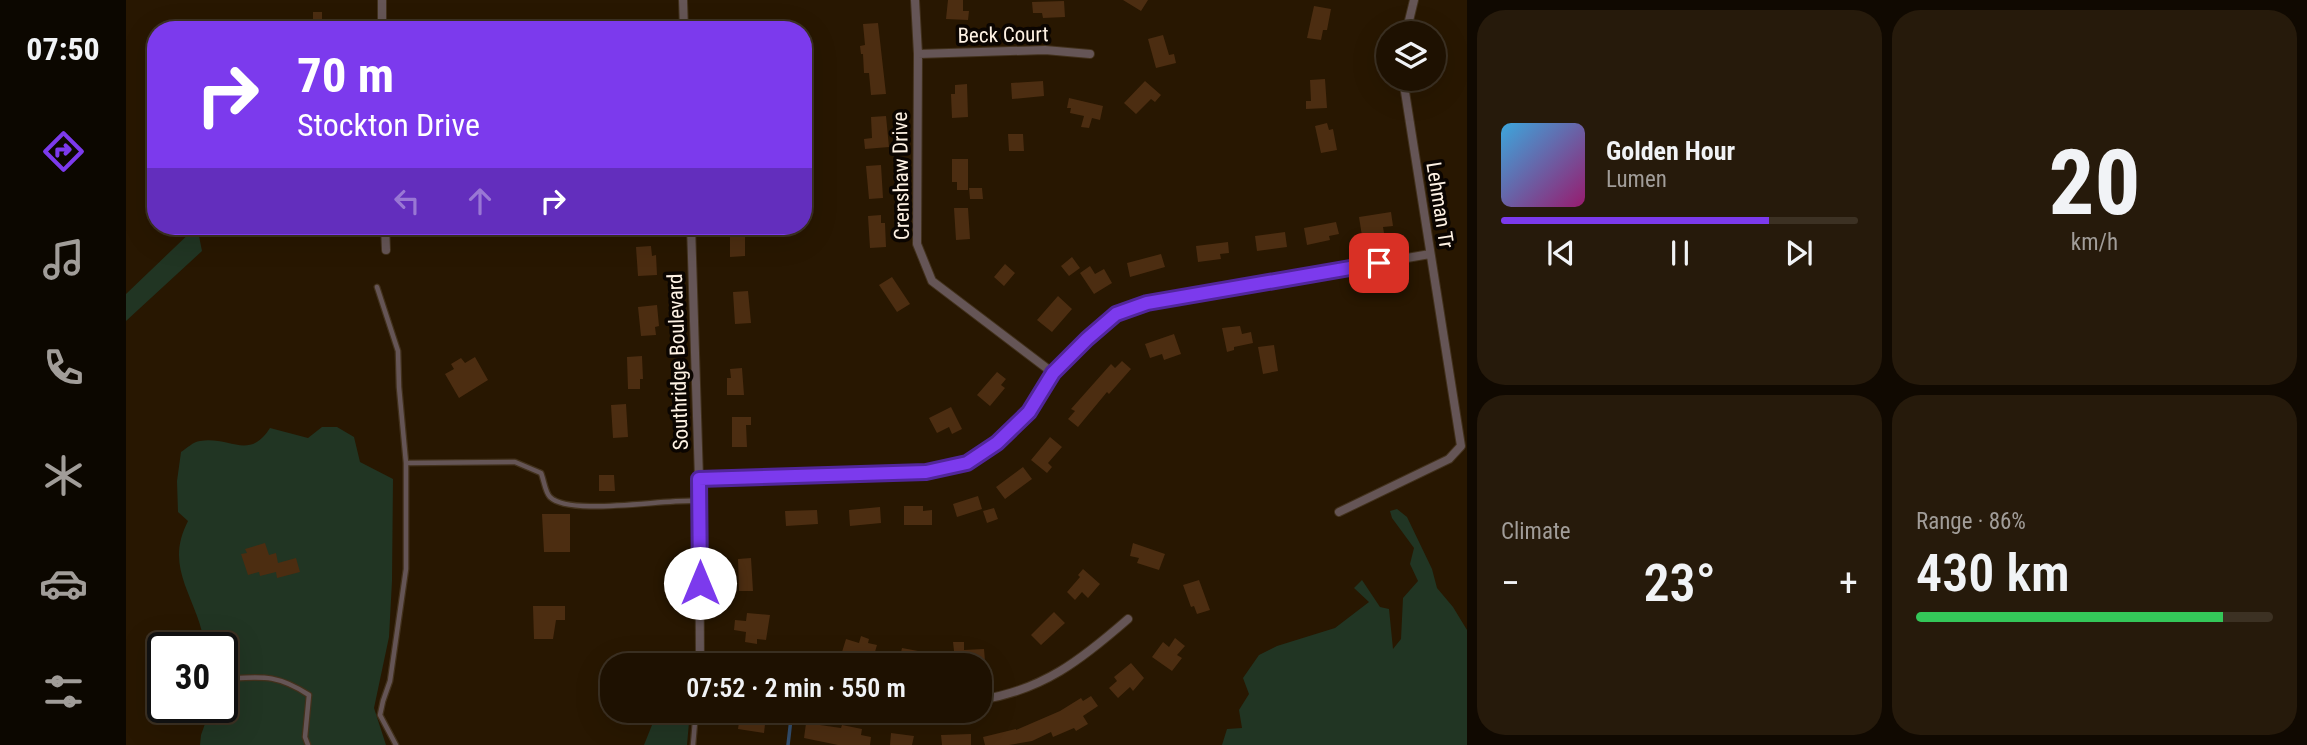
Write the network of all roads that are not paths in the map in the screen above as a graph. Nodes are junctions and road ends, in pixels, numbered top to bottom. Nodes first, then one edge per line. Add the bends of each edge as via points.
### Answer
1 (382, 0) edge
2 (683, 0) edge
3 (915, 0) edge
4 (1414, 0) edge
5 (382, 21) edge
6 (684, 21) edge
7 (1409, 21) edge
8 (918, 54) junction
9 (1090, 54) dead end
10 (1406, 91) edge
11 (386, 235) edge
12 (691, 235) edge
13 (386, 250) dead end
14 (1430, 254) junction
15 (377, 287) dead end
16 (1053, 373) junction
17 (406, 463) junction
18 (699, 479) junction
19 (700, 500) junction
20 (1339, 512) dead end
21 (1128, 618) dead end
22 (700, 653) edge
23 (238, 678) edge
24 (992, 698) edge
25 (695, 723) edge
26 (308, 745) edge
27 (396, 745) edge
28 (693, 745) edge

1 - 5 street
2 - 6 street
3 - 8 street, Crenshaw Drive
4 - 7 street
8 - 9 street, Beck Court via 1045,50
8 - 16 street, Crenshaw Drive via 917,244 932,281
10 - 14 street, Lehman Tr
11 - 13 street
12 - 18 street, Southridge Boulevard
14 - 16 street via 1147,303 1116,314
14 - 20 street, Lehman Tr via 1461,446 1449,459
15 - 17 lane via 398,351
16 - 18 street via 1029,412 997,443 967,463 926,472
17 - 19 lane via 514,462 541,472 547,495 558,504 591,507
17 - 27 lane via 406,569 390,681 380,715
18 - 19 street, Southridge Boulevard
19 - 22 street, Southridge Boulevard
21 - 24 street via 1049,679
23 - 26 lane via 267,676 309,695
25 - 28 lane

